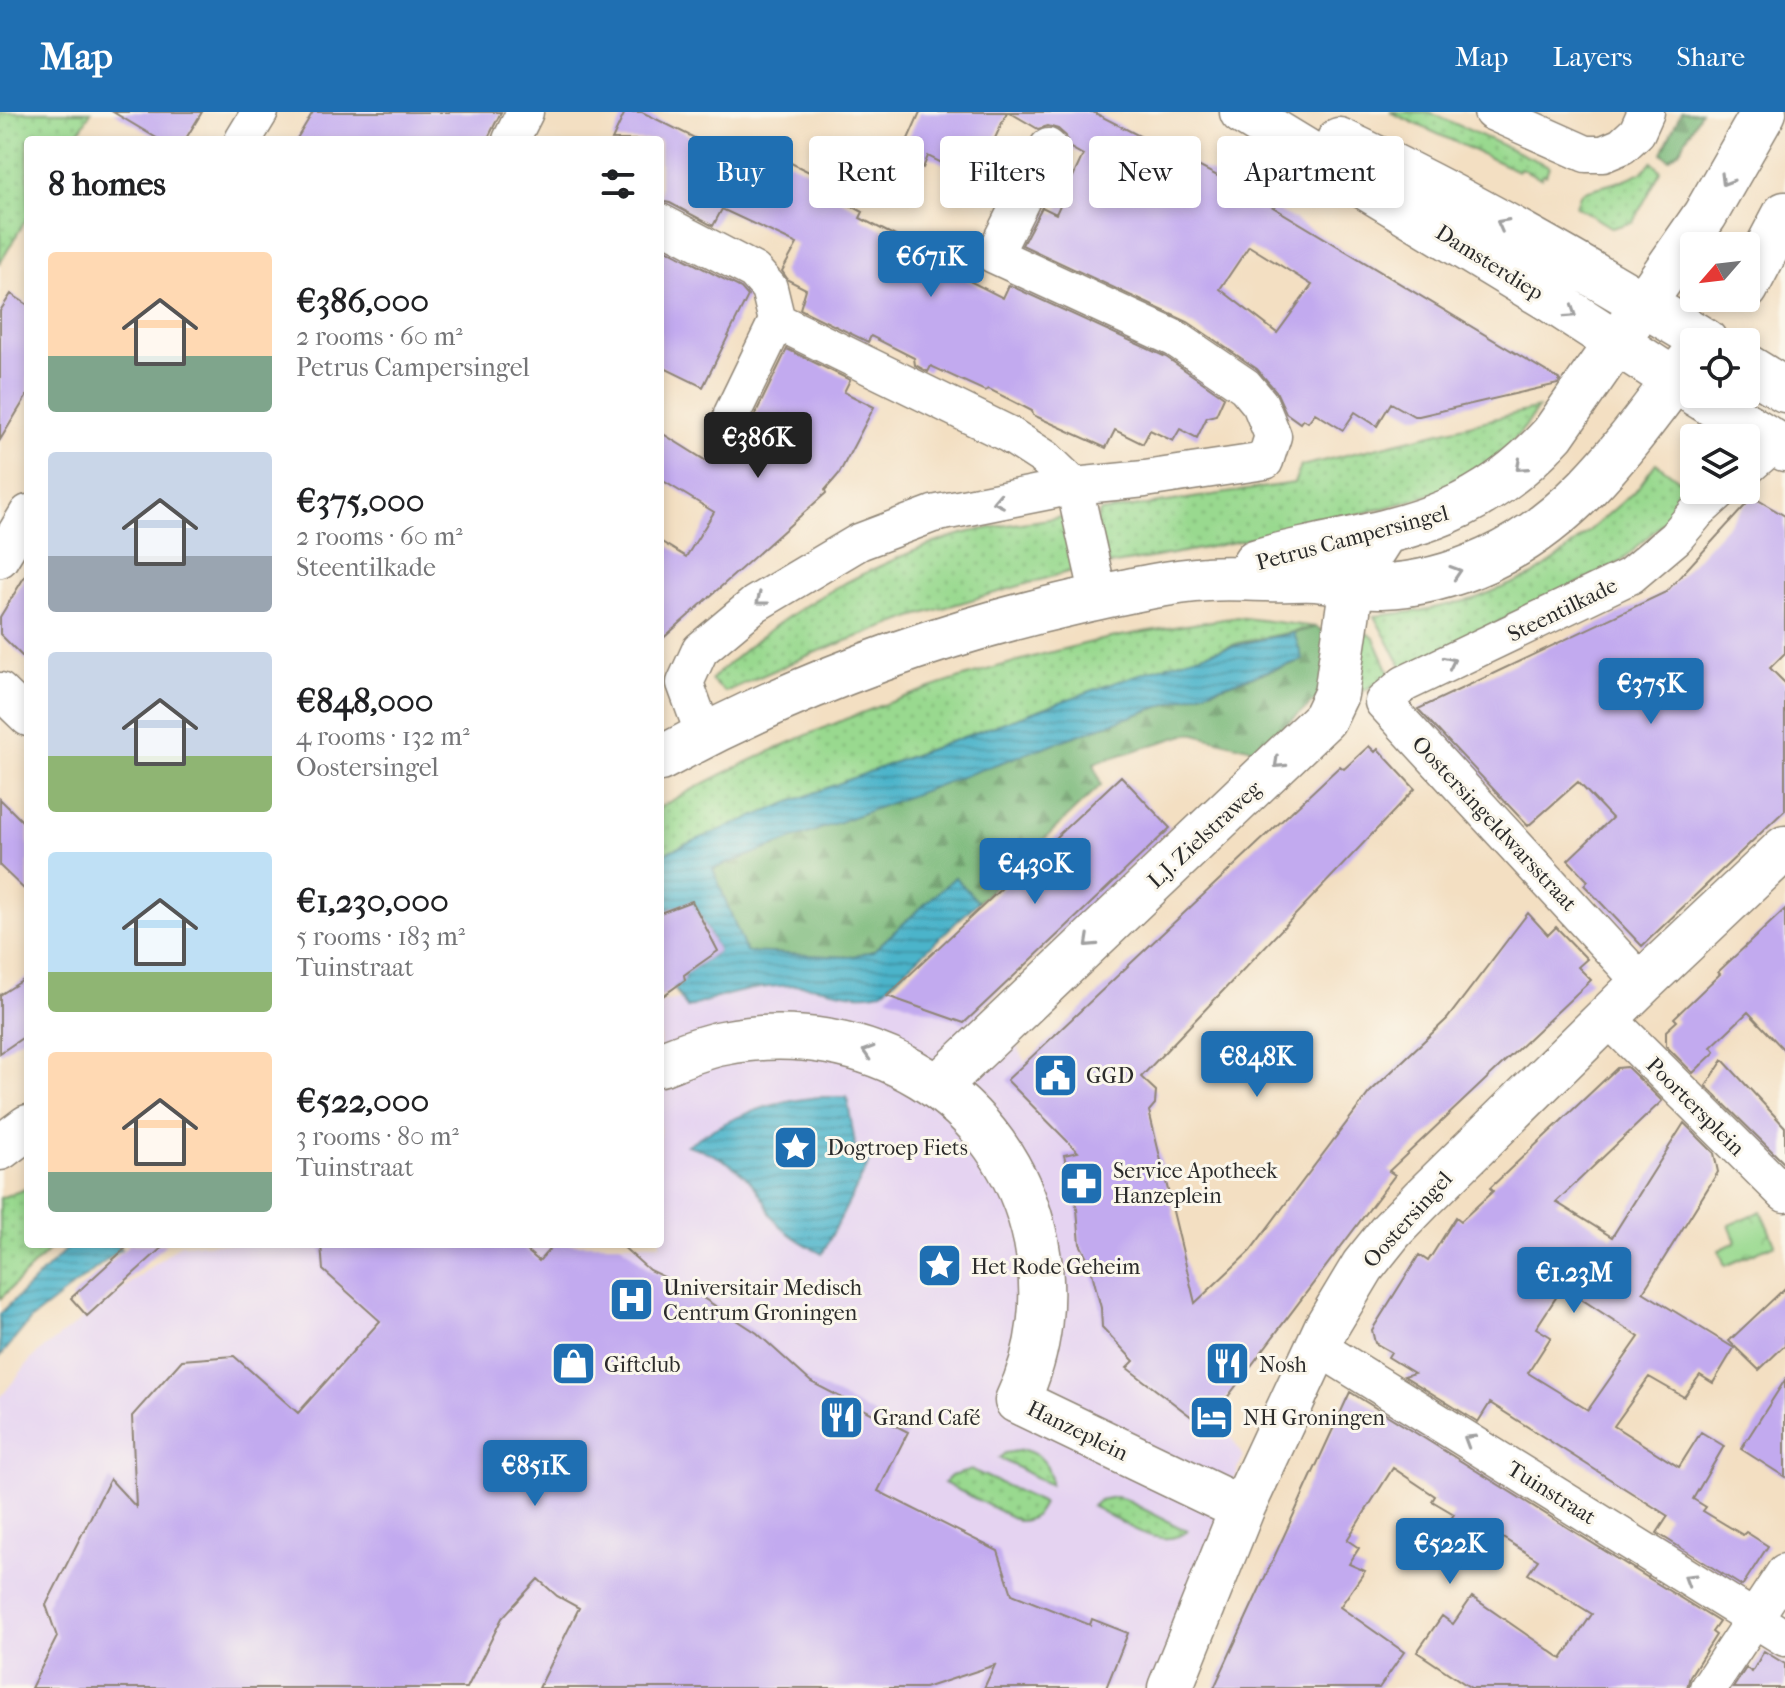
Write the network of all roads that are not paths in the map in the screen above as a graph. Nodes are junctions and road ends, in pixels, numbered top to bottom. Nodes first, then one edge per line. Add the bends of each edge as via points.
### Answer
1 (260, 112) edge
2 (525, 112) edge
3 (1242, 112) edge
4 (1281, 112) edge
5 (1492, 112) edge
6 (1646, 112) edge
7 (1764, 112) edge
8 (245, 136) edge
9 (513, 136) edge
10 (1018, 208) edge
11 (1785, 214) edge
12 (664, 224) edge
13 (1760, 261) edge
14 (1643, 304) junction
15 (777, 321) junction
16 (1682, 328) edge
17 (1616, 342) junction
18 (1680, 375) edge
19 (1760, 375) edge
20 (1785, 390) edge
21 (1680, 391) edge
22 (1720, 408) edge
23 (732, 414) dead end
24 (1769, 453) edge
25 (1074, 486) junction
26 (1706, 504) edge
27 (24, 520) edge
28 (1384, 533) junction
29 (0, 559) edge
30 (1207, 578) junction
31 (1352, 583) junction
32 (1099, 597) junction
33 (0, 691) edge
34 (1383, 702) junction
35 (1332, 707) junction
36 (24, 714) edge
37 (704, 735) junction
38 (664, 757) edge
39 (1785, 848) edge
40 (1642, 983) junction
41 (1607, 1017) junction
42 (664, 1063) edge
43 (938, 1086) junction
44 (24, 1130) edge
45 (0, 1148) edge
46 (1785, 1194) edge
47 (1318, 1347) junction
48 (1242, 1509) junction
49 (1785, 1572) edge
50 (1770, 1629) edge
51 (1170, 1688) edge
52 (1708, 1688) edge

1 - 8 street
2 - 9 street
3 -> 17 main road, Damsterdiep
14 -> 4 main road, Damsterdiep via 1485,215
5 - 6 street via 1586,154 1622,146 1637,132
7 -> 14 main road, Petrus Campersingel via 1705,215
10 - 25 street via 994,255 1176,339 1245,386 1260,404 1273,436 1265,461
11 - 13 main road
12 - 15 street via 754,271 769,288
14 - 16 main road, Damsterdiep
14 - 17 main road, Petrus Campersingel
15 - 23 street
15 - 25 street via 1008,434 1045,458
17 - 18 main road, Damsterdiep
17 -> 28 main road, Petrus Campersingel via 1553,434 1507,479 1454,511
19 - 20 main road
31 -> 21 main road, Petrus Campersingel via 1416,583 1518,544 1568,508
22 - 24 main road, Damsterdiep
25 - 32 street
25 -> 37 street via 933,514 859,542 771,592 700,650 685,683
34 -> 26 street, Steentilkade via 1404,684 1630,576
27 - 29 street
28 - 30 main road, Petrus Campersingel via 1272,557
28 - 31 main road
30 - 31 main road, Petrus Campersingel
30 - 32 main road, Petrus Campersingel
31 - 35 main road
32 - 37 main road, Petrus Campersingel via 896,653
33 - 36 street
34 - 35 street
34 - 40 street, Oostersingeldwarsstraat
35 -> 43 main road, L.J. Zielstraweg
37 - 38 main road, Petrus Campersingel
39 - 40 main road, Oostersingel
40 - 41 main road, Oostersingel
41 - 46 street, Poortersplein
41 - 47 main road, Oostersingel via 1391,1231 1344,1295
43 -> 42 main road, Hanzeplein via 883,1057 791,1038 723,1043
43 - 48 main road, Hanzeplein via 964,1108 1005,1160 1032,1222 1040,1321 1017,1401
44 - 45 main road
47 - 48 main road, Oostersingel
50 -> 47 street, Tuinstraat
48 - 51 main road, Oostersingel
49 - 50 street
50 - 52 street

